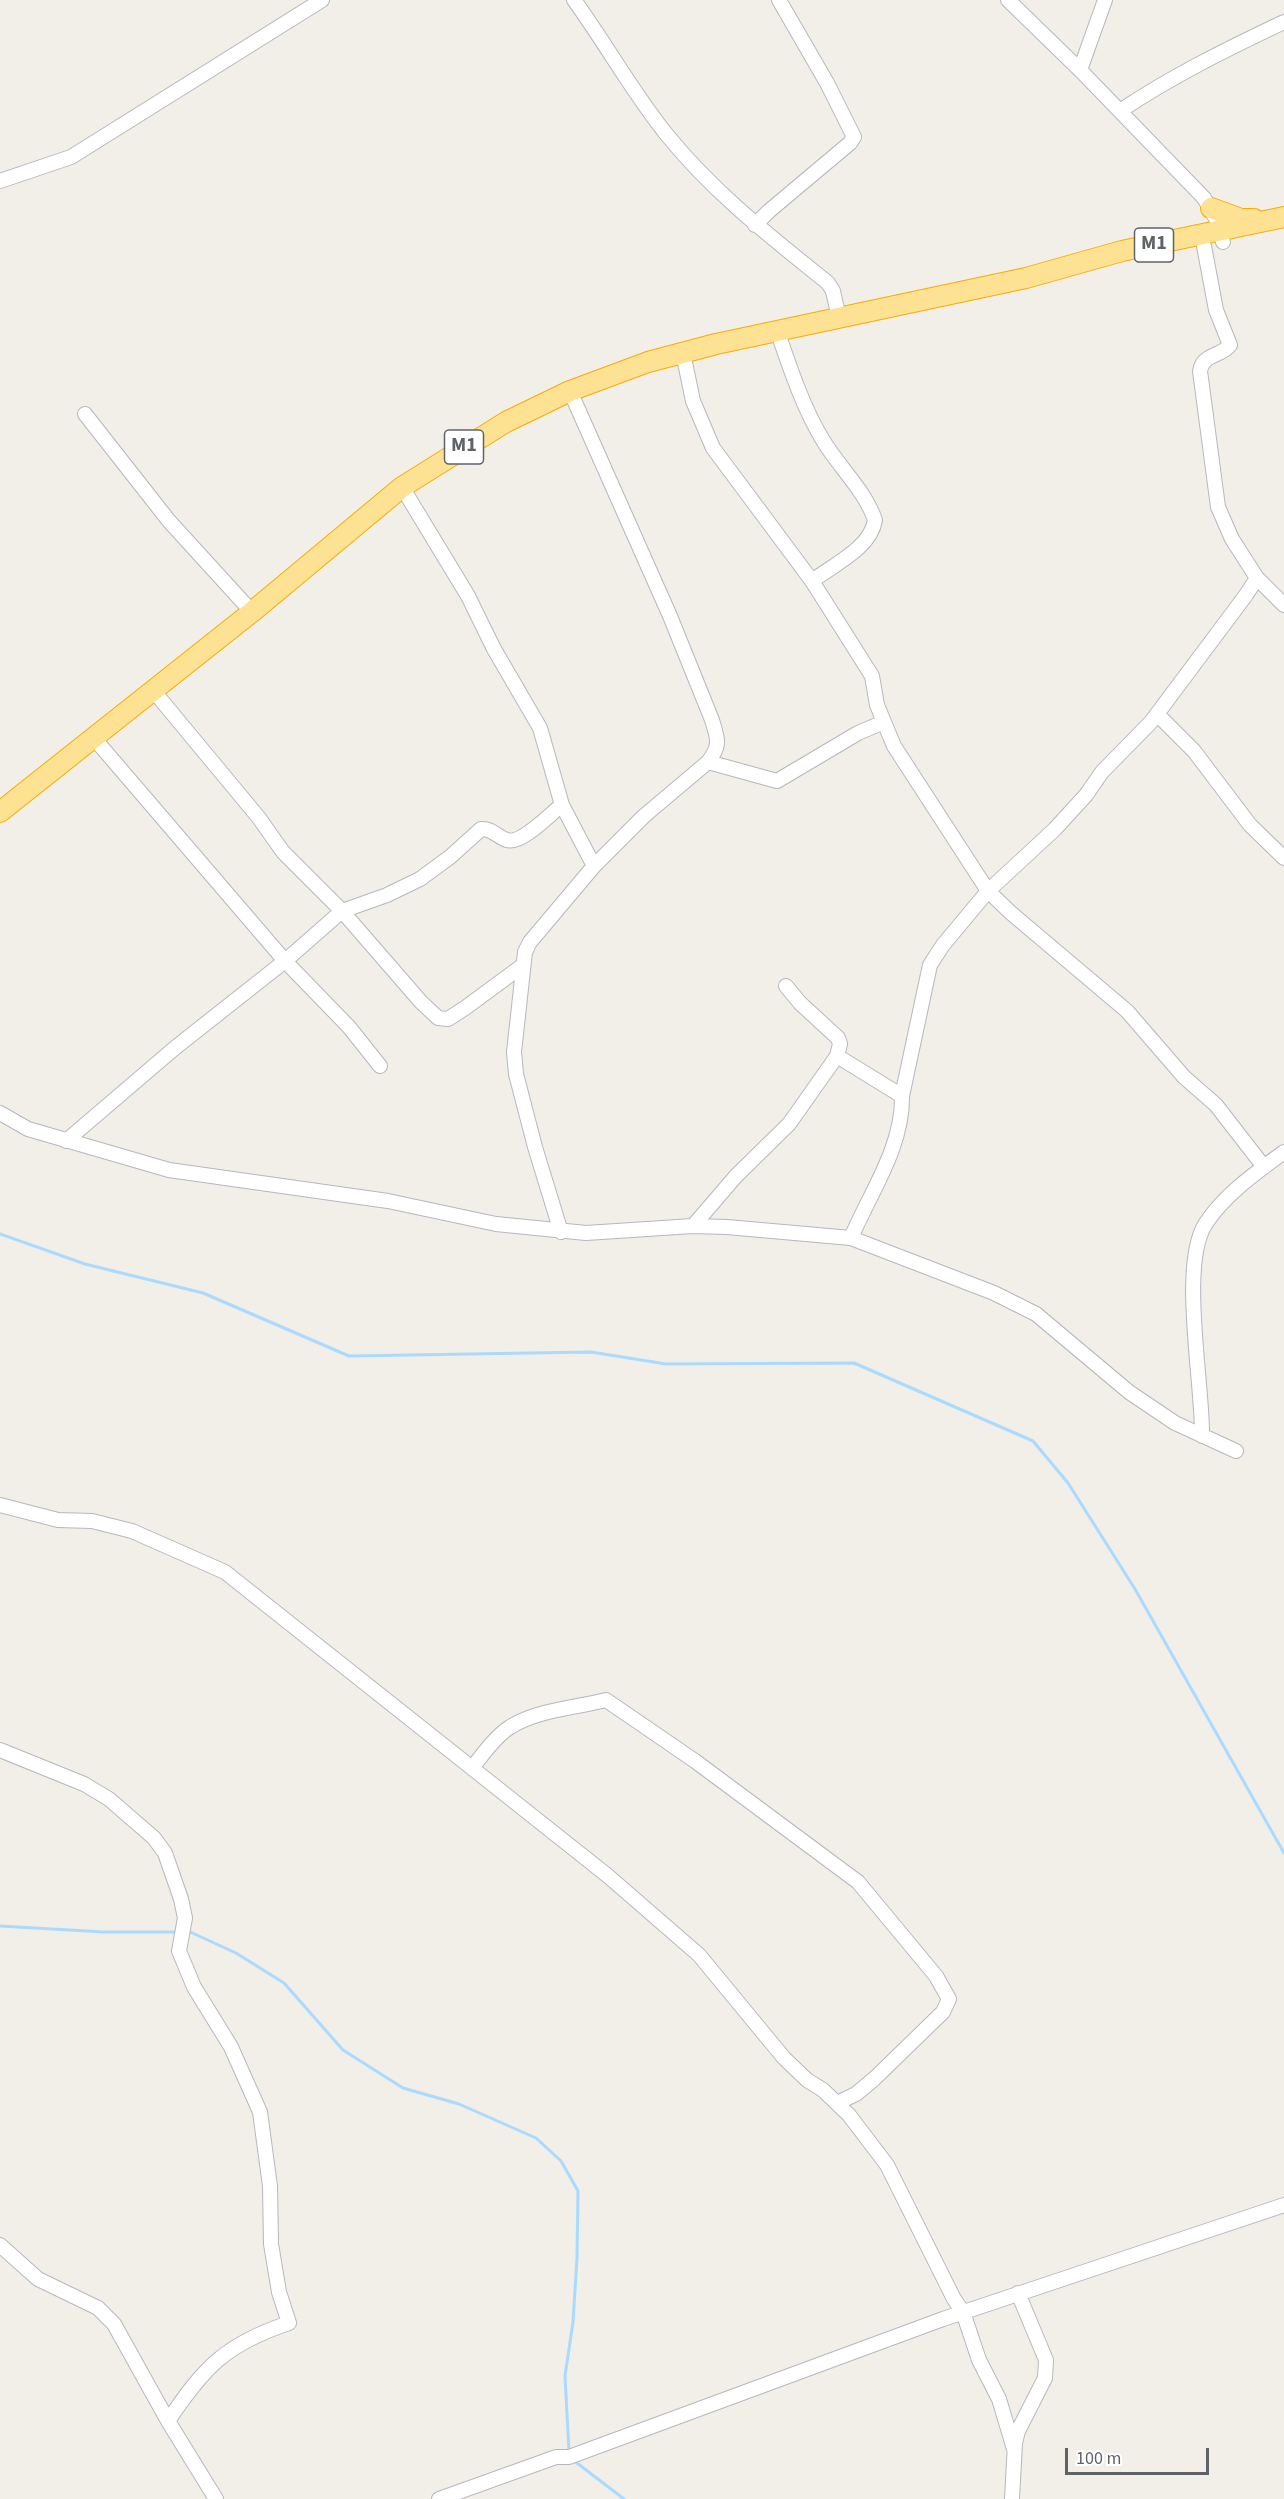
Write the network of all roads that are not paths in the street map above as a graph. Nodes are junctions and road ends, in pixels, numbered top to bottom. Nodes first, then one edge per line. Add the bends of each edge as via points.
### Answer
1 (322, 0) edge
2 (574, 0) edge
3 (779, 0) edge
4 (1008, 0) edge
5 (1105, 0) edge
6 (1284, 22) edge
7 (1080, 70) junction
8 (1120, 111) junction
9 (0, 181) edge
10 (1207, 203) junction
11 (1282, 221) edge
12 (755, 225) junction
13 (1209, 239) junction
14 (839, 318) junction
15 (777, 330) junction
16 (683, 353) junction
17 (570, 390) junction
18 (85, 414) dead end
19 (402, 487) junction
20 (1257, 578) junction
21 (812, 581) junction
22 (1284, 605) edge
23 (252, 612) junction
24 (152, 689) junction
25 (1157, 714) junction
26 (884, 722) junction
27 (93, 737) junction
28 (708, 762) junction
29 (562, 805) junction
30 (0, 812) edge
31 (1284, 858) edge
32 (594, 866) junction
33 (988, 891) junction
34 (342, 911) junction
35 (285, 961) junction
36 (522, 966) junction
37 (786, 987) dead end
38 (837, 1056) junction
39 (380, 1066) dead end
40 (902, 1096) junction
41 (0, 1113) edge
42 (66, 1141) junction
43 (1284, 1152) edge
44 (1264, 1167) junction
45 (693, 1226) junction
46 (561, 1232) junction
47 (851, 1238) junction
48 (1202, 1436) junction
49 (1236, 1451) dead end
50 (0, 1506) edge
51 (0, 1750) edge
52 (472, 1768) junction
53 (837, 2103) junction
54 (1284, 2205) edge
55 (0, 2245) edge
56 (1018, 2293) junction
57 (963, 2312) junction
58 (168, 2421) junction
59 (1014, 2449) junction
60 (216, 2499) edge
61 (439, 2499) edge
62 (1012, 2499) edge

1 - 9 street via 71,157
2 - 12 street via 666,134
3 - 12 street via 854,137
4 - 7 street
5 - 7 street
6 - 8 street via 1162,82
7 - 8 street
8 - 10 street
10 - 11 highway via 1241,219
10 - 13 street
10 - 13 highway via 1202,218
11 - 13 highway, M1
12 - 14 street via 828,283
13 - 14 highway, M1 via 1046,278 1026,278
13 - 20 street via 1216,310 1230,345 1208,357 1200,371 1213,477 1218,507 1232,539
14 - 15 highway, M1
15 - 16 highway, M1
15 - 21 street via 822,439 866,500 874,520 862,544
16 - 17 highway, M1
16 - 21 street via 693,401 713,448
17 - 19 highway, M1 via 506,422
17 - 28 street via 712,720 717,749
18 - 23 street via 169,521
19 - 23 highway, M1
19 - 29 street via 468,596 540,728
20 - 22 street
20 - 25 street
21 - 26 street via 872,676
23 - 24 highway, M1
24 - 27 highway, M1
24 - 34 street via 283,852
25 - 31 street via 1194,751 1250,825
25 - 33 street via 1055,829
26 - 28 street via 777,781
26 - 33 street via 894,746
27 - 30 highway, M1
27 - 35 street
28 - 32 street via 644,816
29 - 32 street
29 - 34 street via 514,841 481,829 420,879
32 - 36 street via 530,942
33 - 40 street via 957,925 930,965
33 - 44 street via 1127,1011 1184,1077 1216,1105
34 - 35 street
34 - 36 street via 438,1018 448,1019
35 - 39 street via 349,1027
35 - 42 street
36 - 46 street via 514,1052 516,1074
37 - 38 street via 838,1038
38 - 40 street
38 - 45 street via 789,1124
40 - 47 street via 902,1112 892,1148
41 - 42 street via 27,1129
42 - 46 street via 169,1170 388,1201 496,1224
43 - 44 street
44 - 48 street via 1217,1209 1197,1242 1194,1283
45 - 46 street
45 - 47 street
47 - 48 street via 994,1293 1036,1314 1129,1392
48 - 49 street
50 - 52 street via 57,1520 92,1521 132,1531 225,1572
51 - 58 street via 84,1784 109,1799 154,1838 165,1853 185,1918 179,1951 194,1987 231,2047 260,2112 270,2186 271,2244 289,2323 231,2348 196,2382
52 - 53 street via 608,1876 699,1955 784,2058
52 - 53 street via 510,1727 606,1700 858,1882 936,1977 949,1999 943,2012 874,2079
53 - 57 street via 887,2165
54 - 56 street
55 - 58 street via 38,2279 98,2308 114,2325
56 - 57 street
56 - 59 street via 1046,2360 1045,2378 1018,2431
57 - 59 street via 979,2360 999,2399
57 - 61 street via 569,2457 556,2457
58 - 60 street
59 - 62 street

